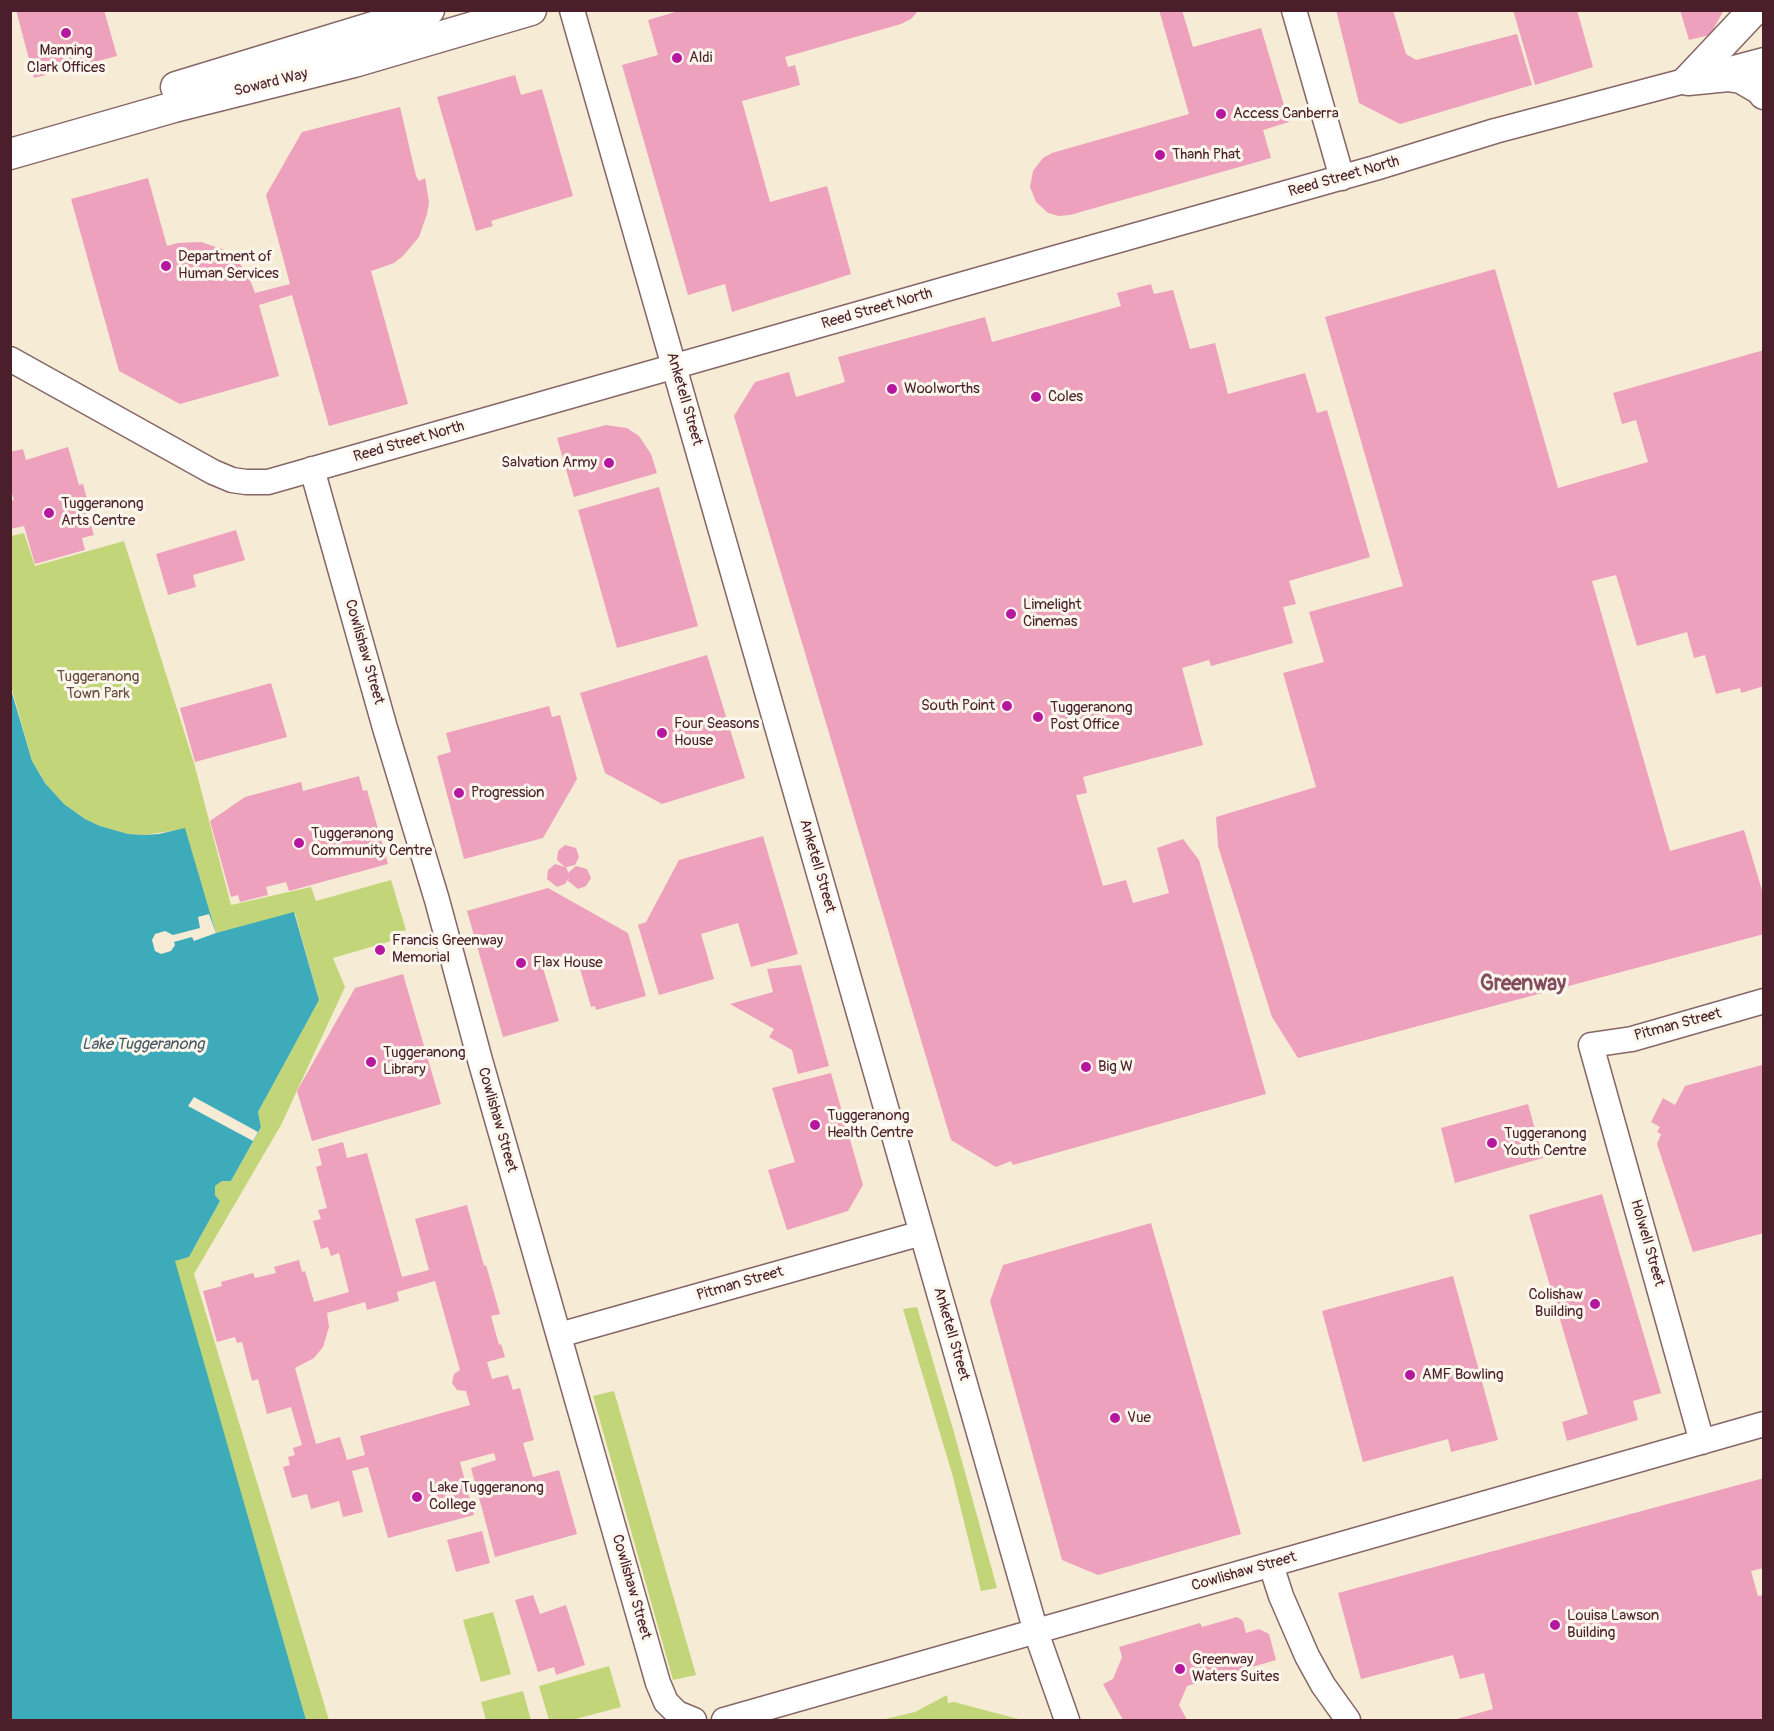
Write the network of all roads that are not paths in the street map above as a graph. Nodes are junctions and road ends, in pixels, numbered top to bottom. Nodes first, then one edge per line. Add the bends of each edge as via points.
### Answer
1 (429, 10) edge
2 (531, 10) edge
3 (573, 10) edge
4 (1294, 10) edge
5 (1754, 10) edge
6 (1764, 60) edge
7 (1688, 80) junction
8 (1764, 94) edge
9 (10, 134) edge
10 (10, 154) edge
11 (1342, 178) junction
12 (10, 359) edge
13 (674, 366) junction
14 (312, 469) junction
15 (1764, 1001) edge
16 (1591, 1045) joint
17 (922, 1233) junction
18 (559, 1335) junction
19 (1764, 1424) edge
20 (1702, 1442) junction
21 (1271, 1565) junction
22 (1036, 1632) junction
23 (694, 1720) edge
24 (724, 1720) edge
25 (1066, 1720) edge
26 (1348, 1720) edge

1 - 9 main road, Soward Way
2 - 10 main road, Soward Way
3 - 13 street, Anketell Street
4 - 11 street
5 - 7 main road
6 - 7 street, Reed Street North
7 - 8 main road via 1741,78
7 - 11 street, Reed Street North via 1496,131
11 - 13 street, Reed Street North
12 - 14 street, Reed Street North via 232,480 268,482
13 - 14 street, Reed Street North
13 - 17 street, Anketell Street
14 - 18 street, Cowlishaw Street
15 - 16 street, Pitman Street via 1632,1039
16 - 20 street, Holwell Street
17 - 18 street, Pitman Street
17 - 22 street, Anketell Street
18 - 23 street, Cowlishaw Street via 658,1683 666,1702 677,1713
19 - 20 street, Cowlishaw Street
20 - 21 street, Cowlishaw Street
21 - 22 street, Cowlishaw Street
21 - 26 street via 1307,1656
22 - 24 street, Cowlishaw Street
22 - 25 street, Anketell Street

